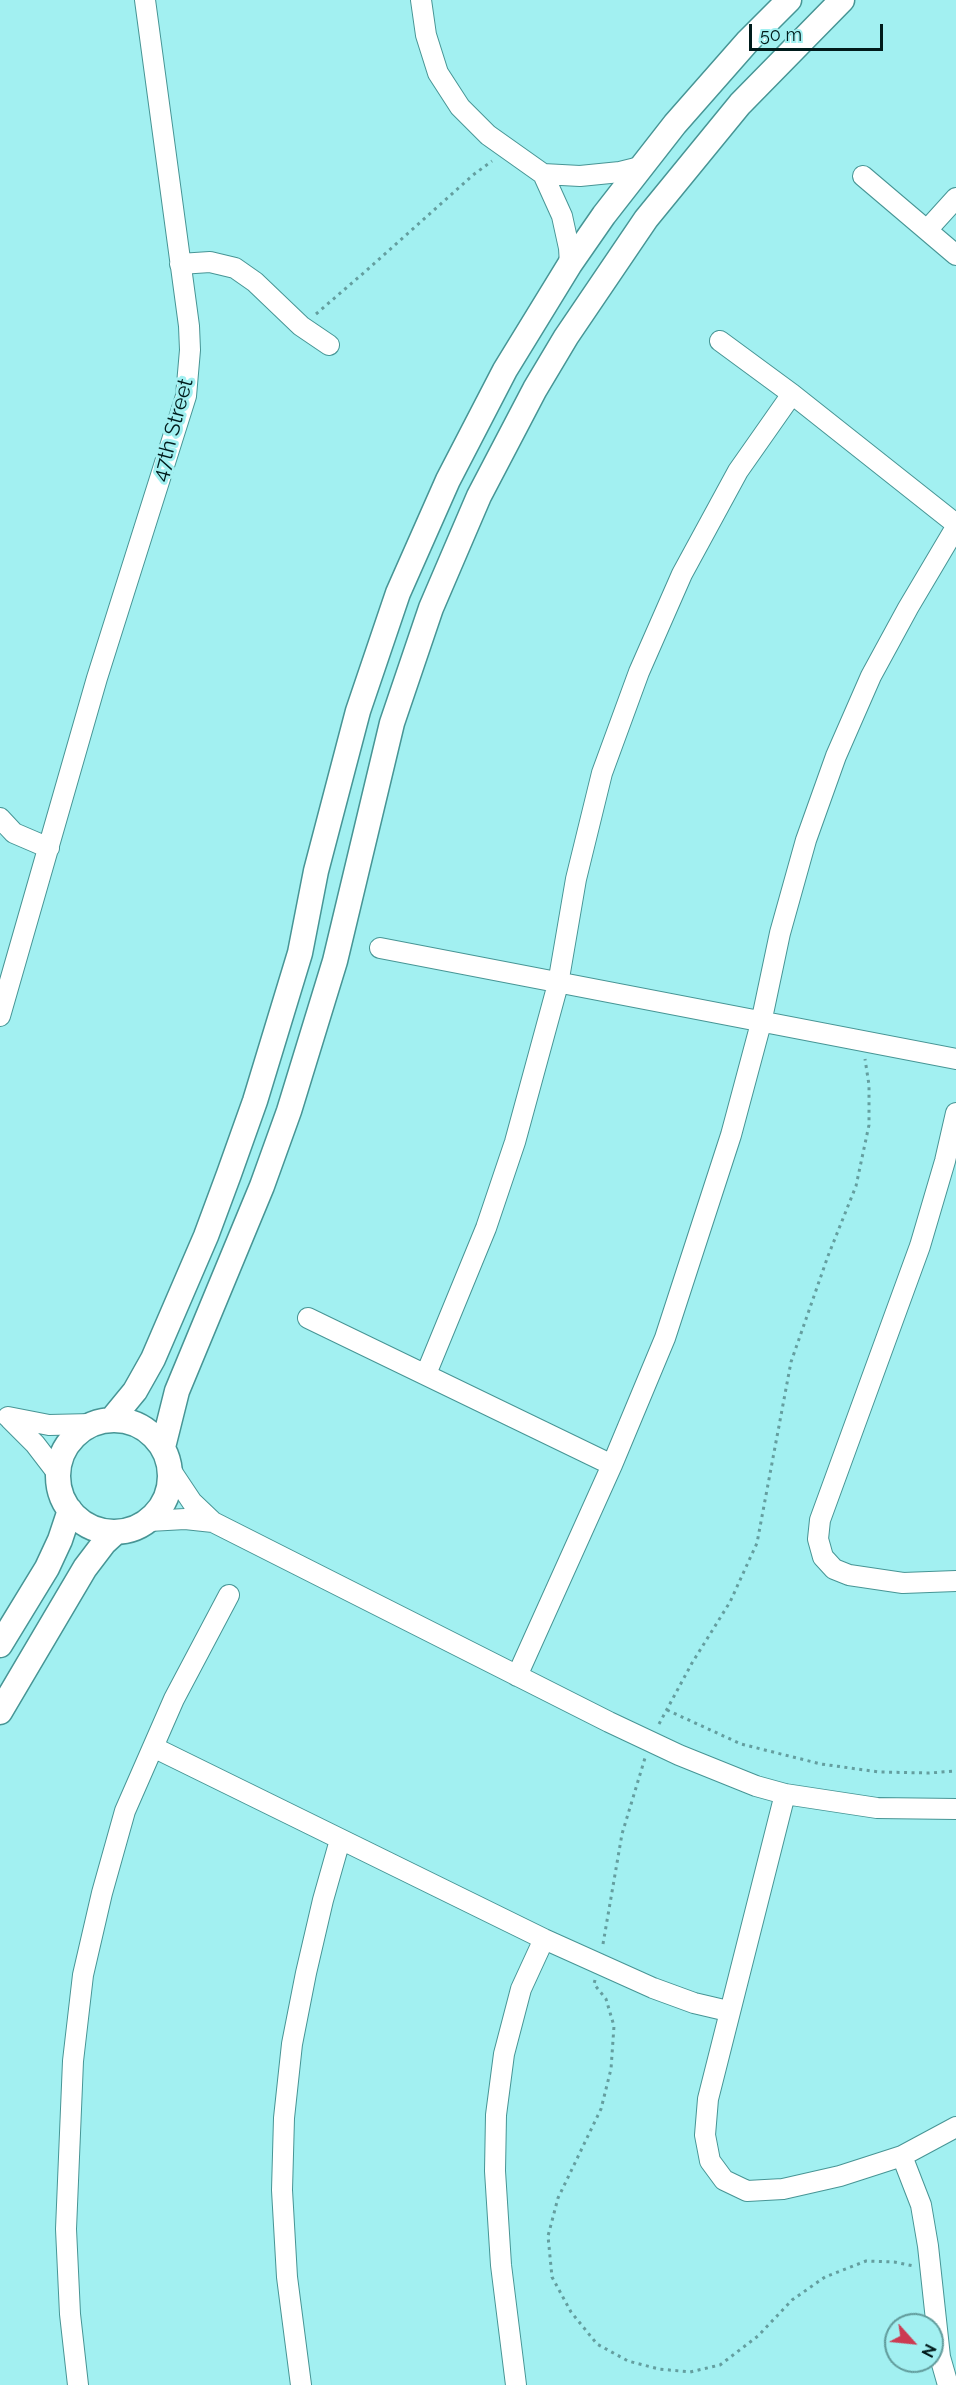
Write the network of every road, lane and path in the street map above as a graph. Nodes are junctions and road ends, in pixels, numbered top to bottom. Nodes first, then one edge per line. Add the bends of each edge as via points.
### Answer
1 (145, 0) edge
2 (421, 0) edge
3 (789, 0) edge
4 (842, 0) edge
5 (508, 149) junction
6 (640, 167) junction
7 (543, 174) junction
8 (863, 176) dead end
9 (956, 198) edge
10 (927, 230) junction
11 (956, 255) edge
12 (180, 264) junction
13 (570, 264) junction
14 (301, 326) junction
15 (720, 341) dead end
16 (329, 345) dead end
17 (792, 394) junction
18 (956, 526) edge
19 (0, 818) edge
20 (50, 848) junction
21 (380, 948) dead end
22 (558, 984) junction
23 (0, 1016) edge
24 (761, 1023) junction
25 (863, 1042) junction
26 (956, 1059) edge
27 (956, 1113) edge
28 (308, 1318) dead end
29 (426, 1374) junction
30 (4, 1415) edge
31 (102, 1422) junction
32 (167, 1458) junction
33 (612, 1465) junction
34 (58, 1474) junction
35 (70, 1510) junction
36 (149, 1521) junction
37 (213, 1522) junction
38 (116, 1532) junction
39 (956, 1581) edge
40 (229, 1595) dead end
41 (0, 1645) edge
42 (517, 1676) junction
43 (667, 1710) junction
44 (0, 1712) edge
45 (650, 1742) junction
46 (153, 1747) junction
47 (956, 1771) edge
48 (785, 1794) junction
49 (956, 1809) edge
50 (340, 1840) junction
51 (544, 1939) junction
52 (600, 1964) junction
53 (728, 2011) junction
54 (956, 2127) edge
55 (902, 2156) junction
56 (931, 2270) junction
57 (948, 2357) edge
58 (78, 2385) edge
59 (302, 2385) edge
60 (516, 2385) edge
61 (948, 2385) edge

1 - 12 street, 47th Street
2 - 5 street via 431,54 448,90 473,122
3 - 6 street via 711,82
4 - 32 street via 740,104 646,219 566,337 479,496 431,608 392,723 335,961 299,1080 262,1186 177,1391
5 - 7 street
5 - 14 path
6 - 7 street via 580,176
6 - 13 street
7 - 13 street via 567,232
8 - 10 street
9 - 10 street
10 - 11 street
12 - 14 street via 210,262 235,268
12 - 20 street, 47th Street via 189,326 186,396 97,678
13 - 31 street via 475,424 398,594 358,711 316,871 300,953 255,1101 206,1236 153,1359 135,1391
14 - 16 street
15 - 17 street
17 - 18 street
17 - 22 street via 738,471 682,574 639,672 602,773 576,879
18 - 24 street via 871,676 836,756 806,840 780,933
19 - 20 street via 14,833
20 - 23 street, 47th Street
21 - 22 street
22 - 24 street
22 - 29 street via 505,1174
24 - 25 street
24 - 33 street via 731,1135 665,1338
25 - 26 street
25 - 43 path via 869,1125 856,1186 791,1362 757,1543 730,1602
27 - 39 street via 920,1246 820,1520 818,1539 823,1557 834,1569 849,1575 903,1583
28 - 29 street
29 - 33 street
30 - 31 street via 50,1425
30 - 34 street via 35,1444
31 - 32 street via 122,1420 141,1426 157,1439
31 - 34 street via 81,1431 68,1444
32 - 36 street via 168,1492
32 - 37 street via 192,1502
33 - 42 street
34 - 35 street via 61,1494
35 - 38 street via 92,1527
35 - 41 street via 54,1554
36 - 37 street
36 - 38 street
37 - 42 street
38 - 44 street via 85,1568
40 - 46 street
42 - 45 street
43 - 45 path
43 - 47 path via 741,1744 821,1764 879,1772
45 - 48 street
45 - 52 path via 622,1834
46 - 50 street
46 - 58 street via 125,1811 83,1975 73,2061 66,2229
48 - 49 street via 877,1808
48 - 53 street
50 - 51 street
50 - 59 street via 306,1973 292,2044 284,2118 282,2190 287,2277
51 - 52 street
51 - 60 street via 521,1989 504,2054 496,2115 501,2265
52 - 53 street via 653,1988
52 - 56 path via 594,1984 606,1999 614,2026 611,2069 601,2109 558,2198 548,2236 552,2277 571,2312 597,2344 628,2361 690,2372 720,2365 758,2336 792,2300 825,2277 866,2261
53 - 55 street via 708,2099 705,2135 710,2161 724,2180 747,2191 783,2189
54 - 55 street
55 - 56 street via 921,2205
56 - 57 street
57 - 61 street

